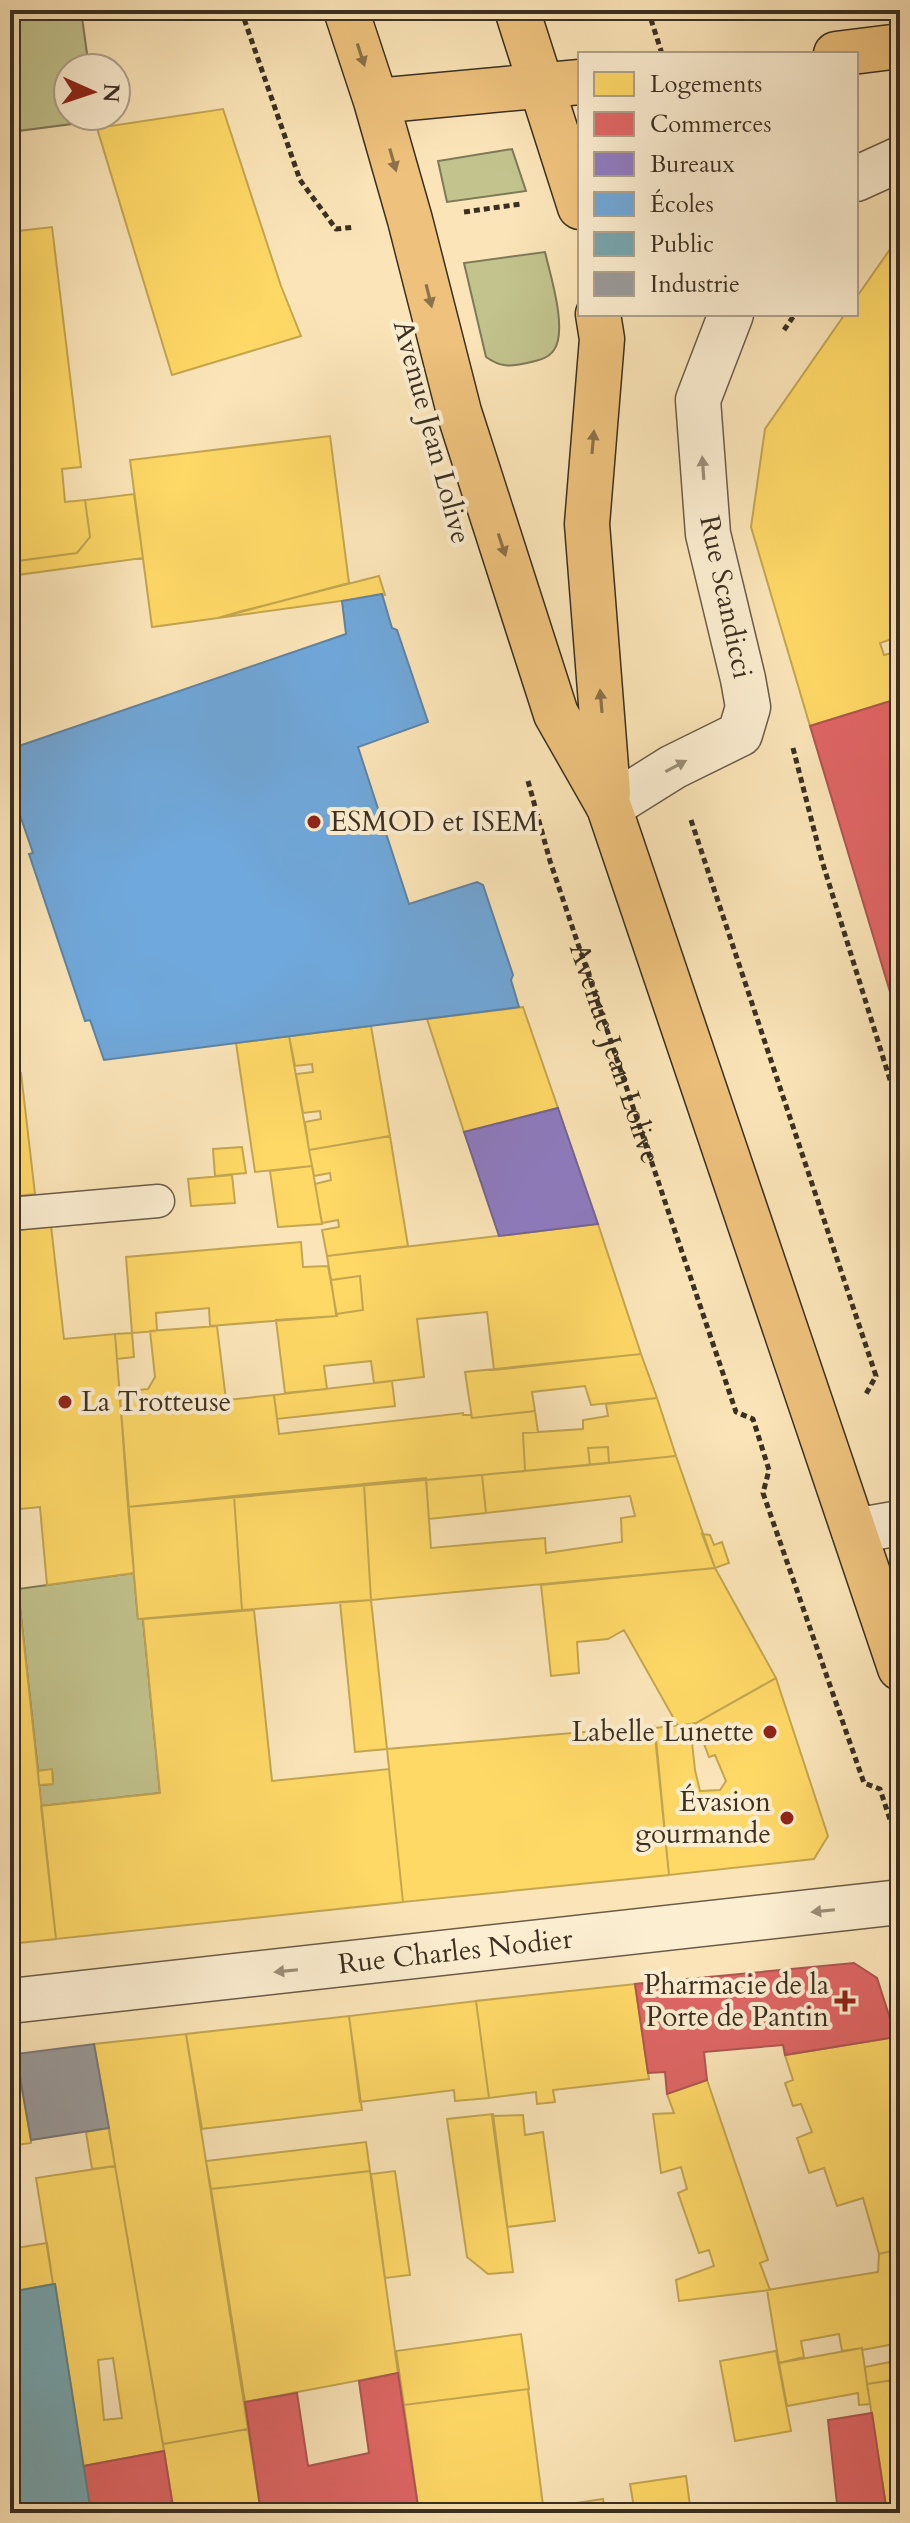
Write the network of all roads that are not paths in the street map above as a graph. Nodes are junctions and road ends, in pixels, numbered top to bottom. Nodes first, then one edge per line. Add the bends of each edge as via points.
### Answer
1 (346, 10) edge
2 (517, 10) edge
3 (900, 46) edge
4 (852, 52) edge
5 (561, 84) edge
6 (376, 101) junction
7 (900, 159) edge
8 (858, 178) edge
9 (578, 201) edge
10 (598, 316) edge
11 (730, 316) edge
12 (609, 807) junction
13 (158, 1201) dead end
14 (10, 1214) edge
15 (900, 1523) edge
16 (854, 1531) junction
17 (900, 1668) edge
18 (900, 1902) edge
19 (10, 2001) edge

1 -> 6 main road, Avenue Jean Lolive
2 - 5 main road
3 - 4 main road
5 - 6 main road
5 - 9 main road
6 -> 12 main road, Avenue Jean Lolive via 459,412 556,714
7 - 8 street
12 -> 10 main road, Avenue Jean Lolive via 587,524 602,339
12 -> 11 street, Rue Scandicci via 740,734 748,707 708,534 698,400
12 - 16 main road, Avenue Jean Lolive
13 - 14 lane
15 - 16 street
16 - 17 main road, Avenue Jean Lolive
18 -> 19 street, Rue Charles Nodier

